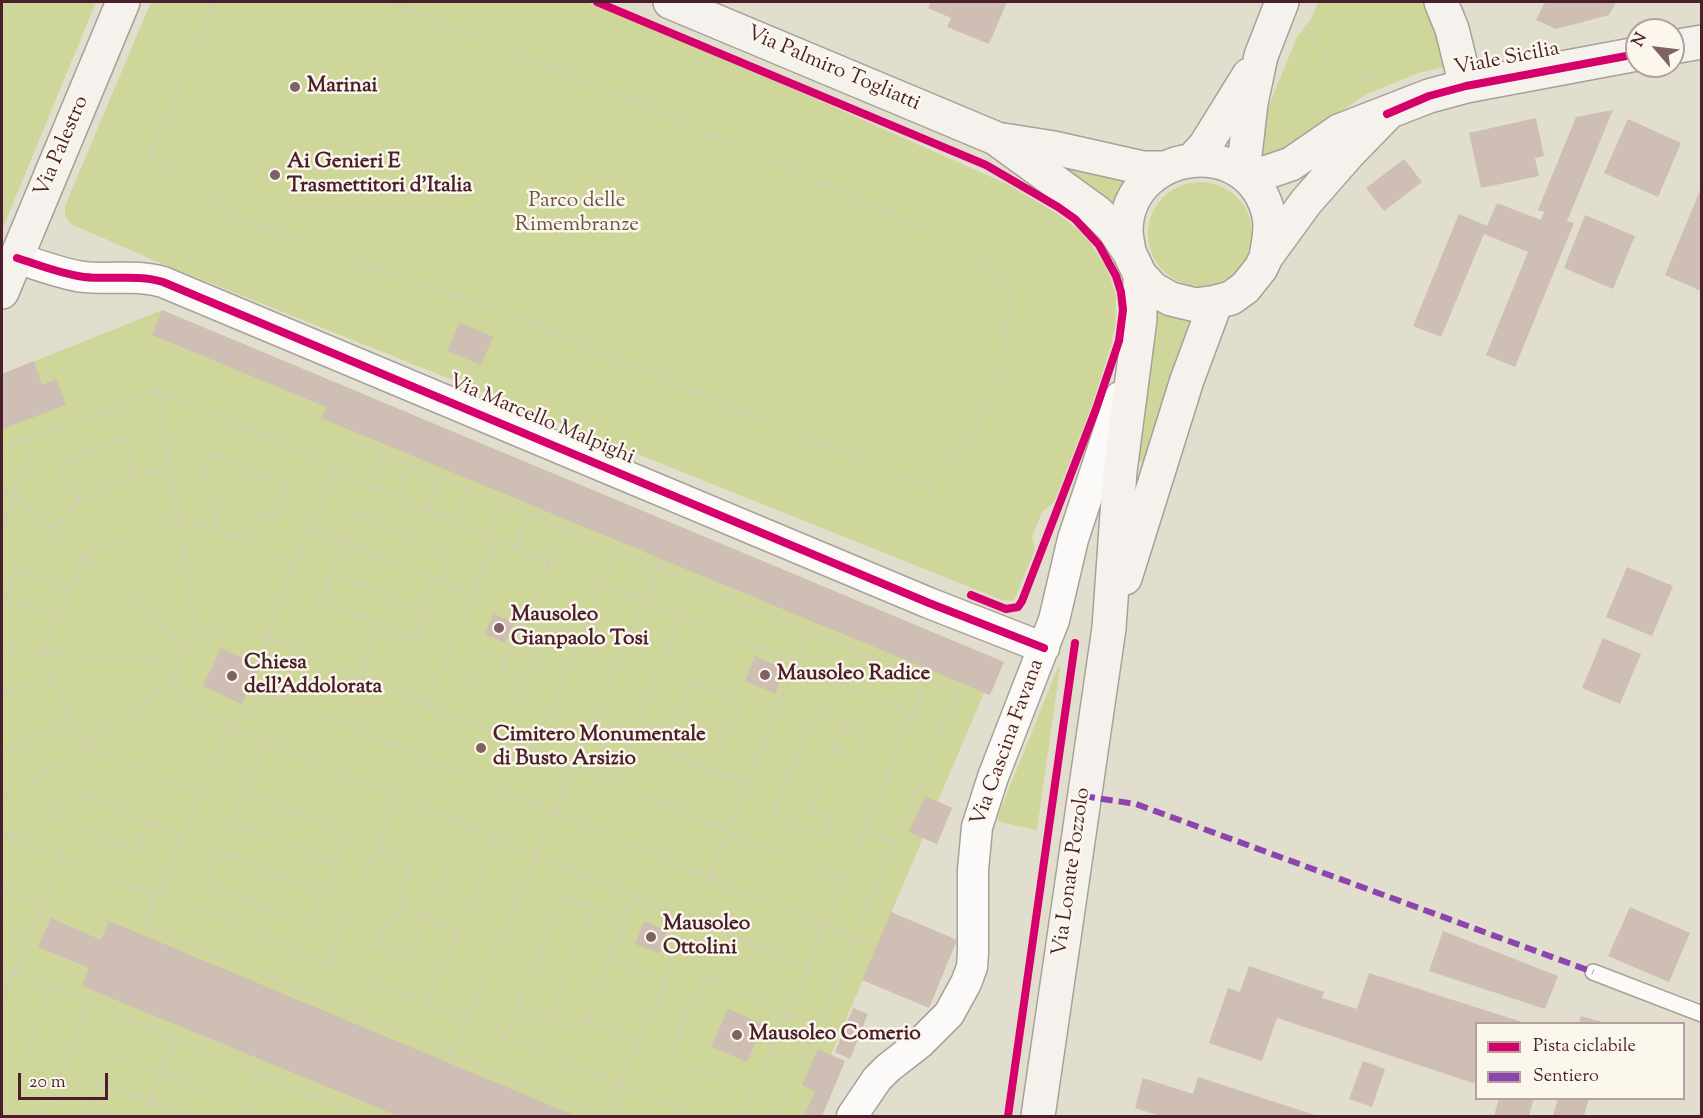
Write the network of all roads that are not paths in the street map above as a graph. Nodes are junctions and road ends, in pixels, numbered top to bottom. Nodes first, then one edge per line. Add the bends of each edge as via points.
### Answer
1 (123, 2) edge
2 (670, 2) edge
3 (1282, 2) edge
4 (1441, 2) edge
5 (703, 8) edge
6 (1701, 42) edge
7 (1685, 45) edge
8 (1261, 56) junction
9 (1625, 56) edge
10 (1466, 86) junction
11 (1386, 100) junction
12 (995, 138) junction
13 (1179, 164) junction
14 (1247, 175) junction
15 (1266, 257) junction
16 (16, 258) junction
17 (1134, 264) junction
18 (2, 292) edge
19 (1216, 302) junction
20 (1138, 339) junction
21 (1109, 628) junction
22 (1044, 648) junction
23 (1593, 972) dead end
24 (1701, 1014) edge
25 (852, 1116) edge
26 (1038, 1116) edge

1 - 16 street, Via Palestro
2 - 5 street, Via Palmiro Togliatti
3 - 8 street
4 - 10 street via 1452,28
5 - 12 street, Via Palmiro Togliatti
6 - 7 street
8 - 13 street via 1205,146
8 - 14 street via 1251,103
9 - 10 street, Viale Sicilia
10 - 11 street, Viale Sicilia via 1429,96
11 - 14 street, Viale Sicilia via 1291,164
11 - 15 street
12 - 13 street via 1143,168
12 - 17 street via 1097,212 1113,228
13 - 14 street via 1211,160
13 - 17 street via 1145,183 1131,204 1126,229
14 - 15 street via 1264,198 1269,217
15 - 19 street via 1245,288
16 - 18 street, Via Palestro
16 - 22 street, Via Marcello Malpighi via 84,277 163,282
17 - 19 street via 1153,289 1171,300 1196,305
17 - 20 street via 1141,308
19 - 21 street via 1187,380
20 - 21 street via 1120,479
20 - 22 street, Via Cascina Favana via 1073,539
21 - 26 street, Via Lonate Pozzolo
22 - 25 street, Via Cascina Favana via 977,827 972,968 966,983 949,1014 877,1079
23 - 24 lane

